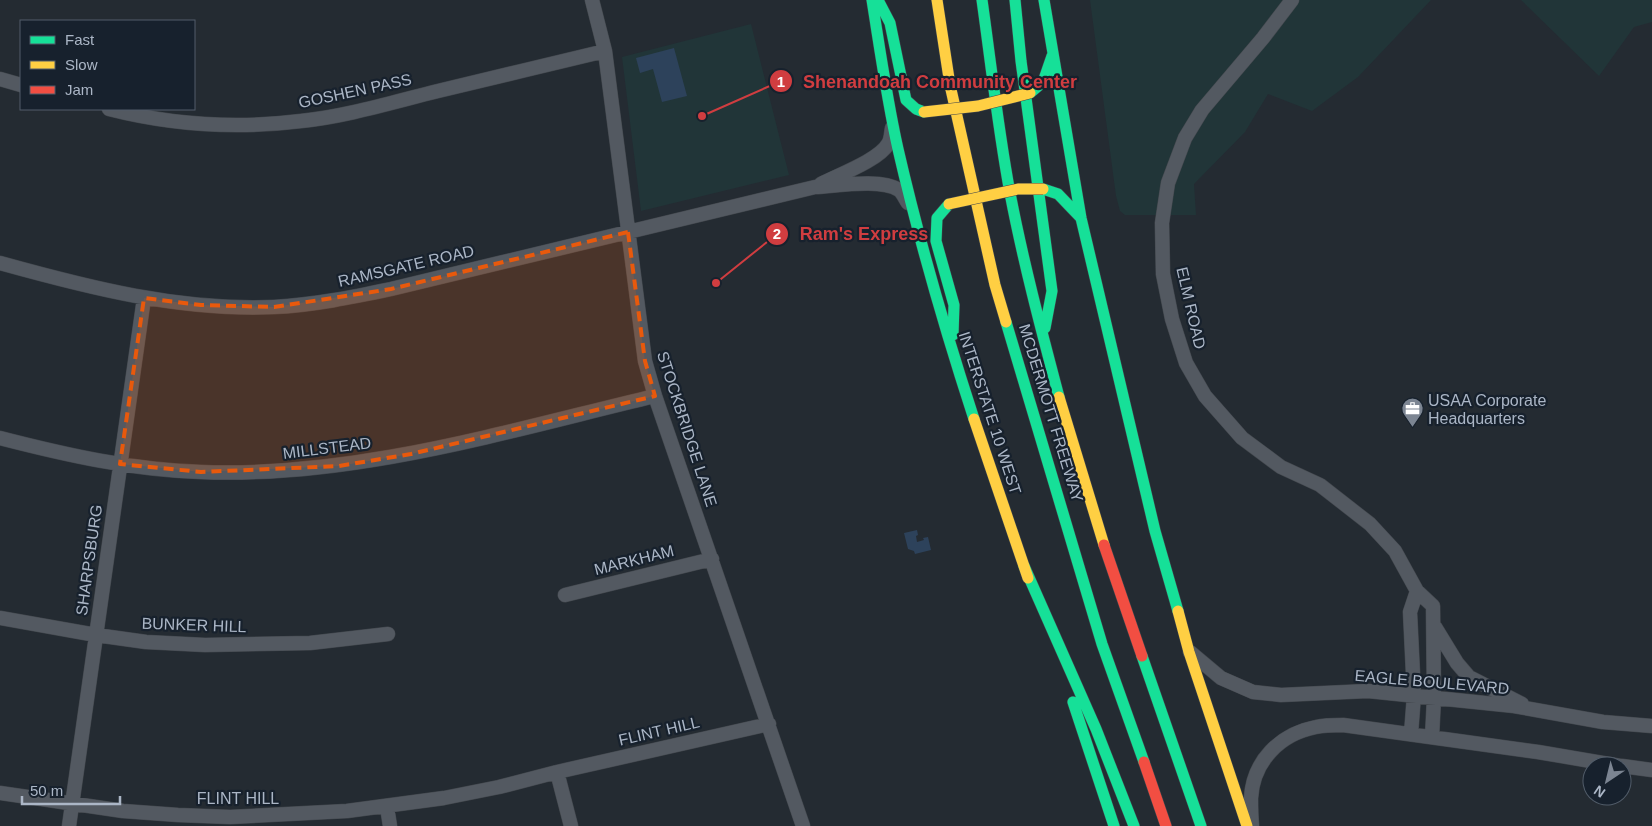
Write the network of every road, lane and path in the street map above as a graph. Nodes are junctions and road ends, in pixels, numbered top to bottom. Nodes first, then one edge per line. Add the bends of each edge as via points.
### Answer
1 (592, 0) edge
2 (872, 0) edge
3 (878, 0) edge
4 (937, 0) edge
5 (982, 0) edge
6 (1015, 0) edge
7 (1044, 0) edge
8 (1292, 0) edge
9 (604, 51) junction
10 (1052, 53) junction
11 (0, 79) edge
12 (20, 85) edge
13 (113, 110) edge
14 (893, 126) junction
15 (815, 187) junction
16 (911, 209) junction
17 (1081, 218) junction
18 (628, 232) junction
19 (0, 263) edge
20 (144, 298) junction
21 (1044, 336) junction
22 (952, 350) junction
23 (655, 396) junction
24 (0, 438) edge
25 (120, 464) junction
26 (712, 559) junction
27 (1024, 566) junction
28 (1417, 591) junction
29 (565, 595) dead end
30 (0, 618) edge
31 (1434, 625) junction
32 (388, 634) dead end
33 (96, 636) junction
34 (1189, 652) junction
35 (1414, 695) junction
36 (1434, 698) junction
37 (1534, 710) junction
38 (768, 724) junction
39 (1652, 726) edge
40 (1411, 734) junction
41 (1432, 737) junction
42 (1582, 759) edge
43 (1632, 767) edge
44 (1652, 770) edge
45 (557, 772) junction
46 (0, 793) edge
47 (72, 804) junction
48 (388, 807) junction
49 (69, 826) edge
50 (390, 826) edge
51 (572, 826) edge
52 (803, 826) edge
53 (1114, 826) edge
54 (1134, 826) edge
55 (1166, 826) edge
56 (1201, 826) edge
57 (1247, 826) edge
58 (1252, 826) edge

1 - 9 street, STOCKBRIDGE LANE
2 - 14 main road, INTERSTATE 10 WEST via 878,52
3 - 10 main road, bridge via 890,23 906,100 924,112 1030,93 1040,88 1046,78
4 - 55 main road, MCDERMOTT FREEWAY via 950,86 995,285 1102,644
5 - 21 main road, MCDERMOTT FREEWAY via 1002,147
6 - 21 main road via 1052,291
7 - 10 main road
8 - 28 street, ELM ROAD via 1202,110 1185,138 1168,183 1162,224 1163,274 1172,319 1186,363 1200,388 1242,438 1281,467 1320,485 1370,524 1395,551
9 - 13 street, GOSHEN PASS via 352,112 302,121 251,126 200,124
9 - 18 street, STOCKBRIDGE LANE
10 - 17 main road
11 - 12 street
14 - 15 street, RAMSGATE ROAD via 889,143 882,153
14 - 16 main road, INTERSTATE 10 WEST
15 - 16 street, RAMSGATE ROAD via 889,185 900,191
15 - 18 street, RAMSGATE ROAD
16 - 22 main road, INTERSTATE 10 WEST
17 - 22 main road, bridge via 1058,194 1044,189 1018,189 949,204 937,218 936,241 954,304
17 - 34 main road via 1155,531
18 - 20 street, RAMSGATE ROAD via 341,299 274,306 201,305
18 - 23 street, STOCKBRIDGE LANE via 645,361
19 - 20 street, RAMSGATE ROAD
20 - 25 street, SHARPSBURG
21 - 56 main road, MCDERMOTT FREEWAY via 1077,458
22 - 27 main road, INTERSTATE 10 WEST
23 - 25 street, MILLSTEAD via 411,454 339,466 272,472 202,472
23 - 26 street, STOCKBRIDGE LANE
24 - 25 street, MILLSTEAD
25 - 33 street, SHARPSBURG
26 - 29 street, MARKHAM
26 - 38 street, STOCKBRIDGE LANE
27 - 53 main road, INTERSTATE 10 WEST
27 - 54 main road
28 - 31 street, ELM ROAD via 1433,606
28 - 35 street via 1410,612
30 - 33 street, BUNKER HILL
31 - 36 street
31 - 37 street via 1469,677
32 - 33 street, BUNKER HILL via 310,643 205,645
33 - 47 street, SHARPSBURG
34 - 35 street, EAGLE BOULEVARD via 1221,678 1252,692 1281,695 1368,691
34 - 57 main road
35 - 36 street, EAGLE BOULEVARD
35 - 40 street
36 - 37 street, EAGLE BOULEVARD
36 - 41 street
37 - 39 street, EAGLE BOULEVARD via 1603,722
38 - 45 street, FLINT HILL
38 - 52 street, STOCKBRIDGE LANE
40 - 41 street
40 - 58 street via 1344,725 1316,727 1291,736 1272,748 1257,770 1251,796
41 - 42 street
43 - 44 street
45 - 48 street, FLINT HILL via 499,788
45 - 51 street
46 - 47 street, FLINT HILL
47 - 48 street, FLINT HILL via 123,811 230,817
47 - 49 street, SHARPSBURG
48 - 50 street

